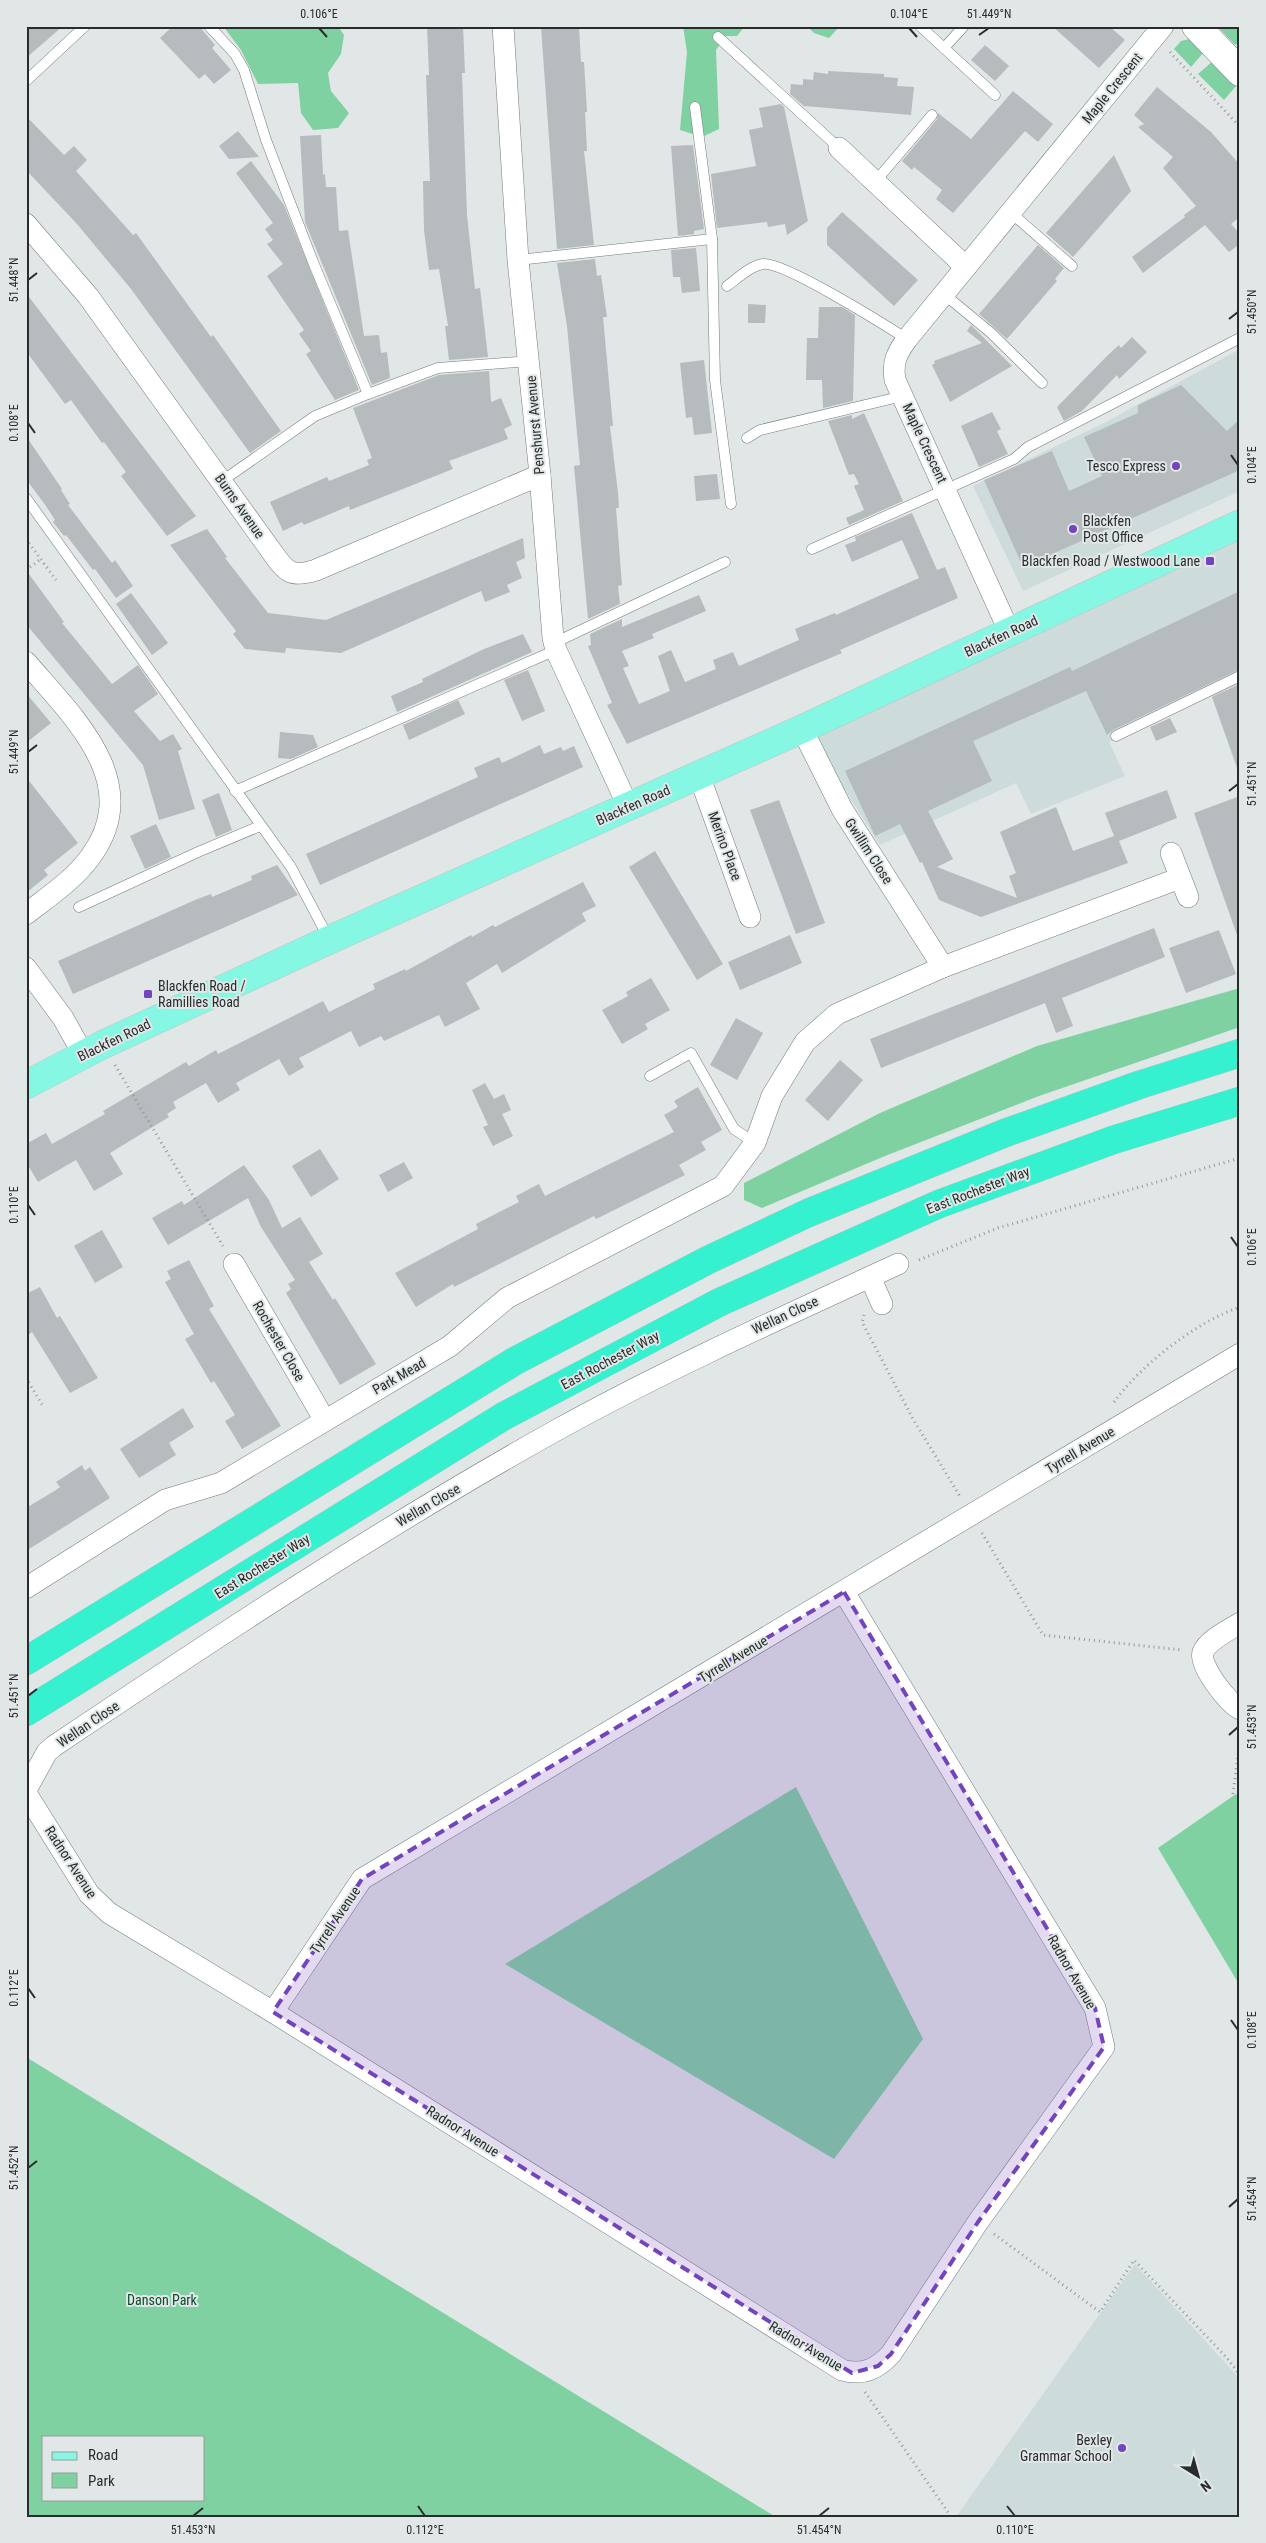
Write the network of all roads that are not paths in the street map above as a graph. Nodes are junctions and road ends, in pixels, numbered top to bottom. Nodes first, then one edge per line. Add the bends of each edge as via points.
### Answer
1 (85, 26) edge
2 (208, 26) edge
3 (503, 26) edge
4 (920, 26) edge
5 (964, 26) edge
6 (1196, 26) edge
7 (1159, 31) edge
8 (718, 37) dead end
9 (944, 48) junction
10 (1240, 72) edge
11 (26, 80) edge
12 (995, 95) dead end
13 (695, 107) dead end
14 (932, 115) dead end
15 (839, 148) joint
16 (875, 182) junction
17 (1010, 212) junction
18 (26, 224) edge
19 (712, 239) junction
20 (518, 260) junction
21 (1072, 266) dead end
22 (966, 267) junction
23 (727, 286) dead end
24 (944, 294) junction
25 (1240, 338) edge
26 (907, 339) junction
27 (530, 361) junction
28 (1042, 383) dead end
29 (368, 394) junction
30 (903, 396) junction
31 (747, 438) dead end
32 (540, 475) junction
33 (222, 481) junction
34 (946, 489) junction
35 (26, 498) edge
36 (731, 504) dead end
37 (1240, 524) edge
38 (812, 548) dead end
39 (725, 562) dead end
40 (1010, 633) junction
41 (555, 646) junction
42 (26, 662) edge
43 (1240, 676) edge
44 (802, 729) junction
45 (1116, 736) dead end
46 (699, 775) junction
47 (234, 791) junction
48 (629, 808) junction
49 (260, 826) junction
50 (1171, 854) dead end
51 (1180, 878) junction
52 (1188, 897) dead end
53 (79, 907) dead end
54 (26, 914) edge
55 (750, 917) dead end
56 (329, 940) junction
57 (943, 967) junction
58 (26, 968) edge
59 (93, 1049) junction
60 (1240, 1053) edge
61 (650, 1076) dead end
62 (26, 1085) edge
63 (1240, 1101) edge
64 (755, 1143) junction
65 (907, 1262) road end
66 (234, 1264) road end
67 (870, 1277) junction
68 (882, 1304) dead end
69 (1240, 1354) edge
70 (324, 1419) junction
71 (26, 1588) edge
72 (844, 1592) junction
73 (1240, 1623) edge
74 (26, 1662) edge
75 (1240, 1709) edge
76 (26, 1712) edge
77 (26, 1791) edge
78 (273, 2012) junction

1 - 11 lane
2 - 29 lane via 235,54 244,70 266,140
3 - 20 street, Penshurst Avenue
4 - 9 lane
5 - 9 lane
6 - 10 street
7 - 17 street, Maple Crescent
8 - 15 lane
9 - 12 lane
13 - 19 lane
14 - 16 lane
15 - 16 street
16 - 22 street
17 - 21 lane
17 - 22 street, Maple Crescent
18 - 33 street, Burns Avenue via 88,296
19 - 20 lane
19 - 36 lane via 715,380
20 - 27 street, Penshurst Avenue
22 - 24 street, Maple Crescent
23 - 26 lane via 752,268 764,264 782,268
24 - 26 street, Maple Crescent
24 - 28 lane via 991,333
25 - 34 lane via 1028,447 1014,459
26 - 30 street, Maple Crescent via 897,353 893,368
27 - 29 lane via 438,368
27 - 32 street, Penshurst Avenue
29 - 33 lane via 315,416
30 - 31 lane via 760,430
30 - 34 street, Maple Crescent
32 - 33 street, Burns Avenue via 316,570 296,574 282,567
32 - 41 street, Penshurst Avenue
34 - 38 lane
34 - 40 street, Maple Crescent
35 - 47 lane via 206,746
37 - 40 main road, Blackfen Road
39 - 41 lane
40 - 44 main road, Blackfen Road
41 - 47 lane
41 - 48 street, Penshurst Avenue
42 - 54 street via 97,750 109,786 110,802 105,829 91,857
43 - 45 lane
44 - 46 main road, Blackfen Road
44 - 57 street, Gwillim Close via 842,809
46 - 48 main road, Blackfen Road
46 - 55 street, Merino Place
47 - 49 lane
48 - 56 main road, Blackfen Road
49 - 53 lane
49 - 56 lane via 291,868
50 - 51 street
51 - 52 street
51 - 57 street
56 - 59 main road, Blackfen Road
57 - 64 street via 837,1014 805,1042 772,1096
58 - 59 street via 63,1018
59 - 62 main road, Blackfen Road
60 - 74 highway via 1005,1133 808,1213 708,1260 515,1362
61 - 64 lane via 691,1053 734,1129
63 - 76 highway, East Rochester Way via 1113,1140 939,1204 720,1302 504,1416
64 - 70 street, Park Mead via 723,1186 507,1298 450,1346
65 - 67 street, Wellan Close
66 - 70 street, Rochester Close
67 - 68 street
67 - 77 street, Wellan Close via 718,1346 564,1426 382,1532 54,1746 47,1752
69 - 72 street, Tyrrell Avenue
70 - 71 street, Park Mead via 221,1483 165,1500
72 - 78 street, Tyrrell Avenue via 362,1879
72 - 78 street, Radnor Avenue via 1095,2008 1104,2047 978,2222 891,2354 878,2366 865,2372 842,2370
73 - 75 street via 1210,1644 1203,1652 1202,1661 1232,1704
77 - 78 street, Radnor Avenue via 76,1874 98,1903

